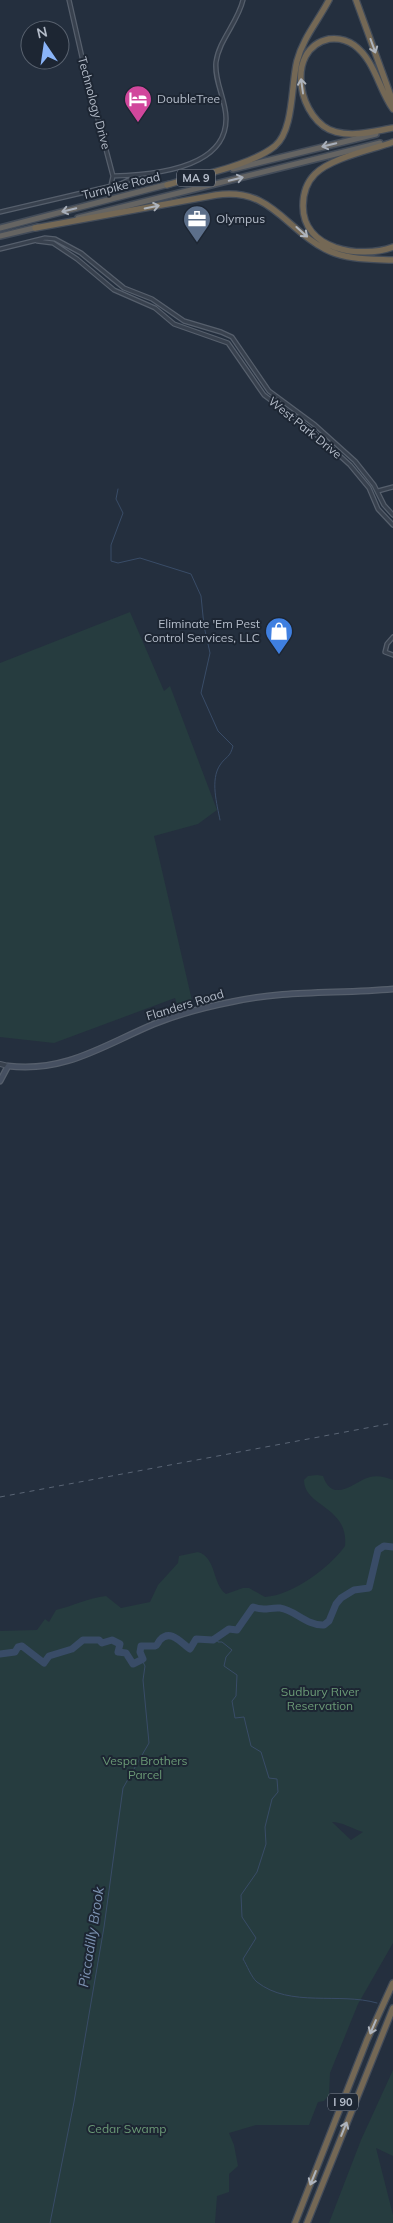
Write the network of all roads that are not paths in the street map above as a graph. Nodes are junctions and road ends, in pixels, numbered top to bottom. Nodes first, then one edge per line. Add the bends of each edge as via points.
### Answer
1 (70, 0) edge
2 (243, 0) edge
3 (329, 0) edge
4 (356, 0) edge
5 (393, 102) edge
6 (393, 110) edge
7 (393, 129) edge
8 (393, 141) edge
9 (113, 176) junction
10 (139, 176) junction
11 (111, 185) junction
12 (167, 185) junction
13 (0, 212) edge
14 (0, 228) edge
15 (35, 228) junction
16 (0, 236) edge
17 (31, 241) junction
18 (393, 247) edge
19 (0, 249) edge
20 (393, 260) edge
21 (393, 487) edge
22 (378, 491) junction
23 (393, 516) edge
24 (393, 525) edge
25 (393, 636) edge
26 (393, 655) edge
27 (393, 988) edge
28 (0, 1064) edge
29 (8, 1066) junction
30 (0, 1081) edge
31 (393, 1983) edge
32 (393, 2008) edge
33 (295, 2223) edge
34 (306, 2223) edge

1 - 9 street, Technology Drive
2 - 10 street via 218,51 216,62 226,116 220,140 202,160
3 - 12 highway via 299,55 287,124 277,144 247,160
4 -> 5 highway
7 -> 6 highway via 347,134 319,124 309,111 302,87 302,66 308,53 316,45 332,39 353,44 367,59
7 -> 12 highway, Turnpike Road / MA 9
15 -> 8 highway, Turnpike Road / MA 9
8 - 18 highway via 324,167 308,183 303,204 310,229 331,246 365,253
9 - 10 street
9 - 11 street, Technology Drive
10 - 11 street
11 - 13 street
12 -> 14 highway, Turnpike Road / MA 9
15 - 16 highway, Turnpike Road / MA 9
15 -> 20 highway via 216,195 238,194 271,206 331,252 355,258
17 - 19 street
17 - 22 street, West Park Drive via 45,238 61,242 81,253 124,288 152,299 184,321 232,337 269,391 341,447
17 - 24 street, West Park Drive via 53,243 121,294 155,308 182,327 228,342 264,395 311,430 350,465 369,488 378,509
21 - 22 street
22 - 23 street, West Park Drive
25 - 26 street via 385,652
27 - 29 main road, Flanders Road via 230,1002 155,1023 70,1062 42,1067
28 - 29 street
29 - 30 main road
31 -> 33 highway, I 90
34 -> 32 highway, I 90

